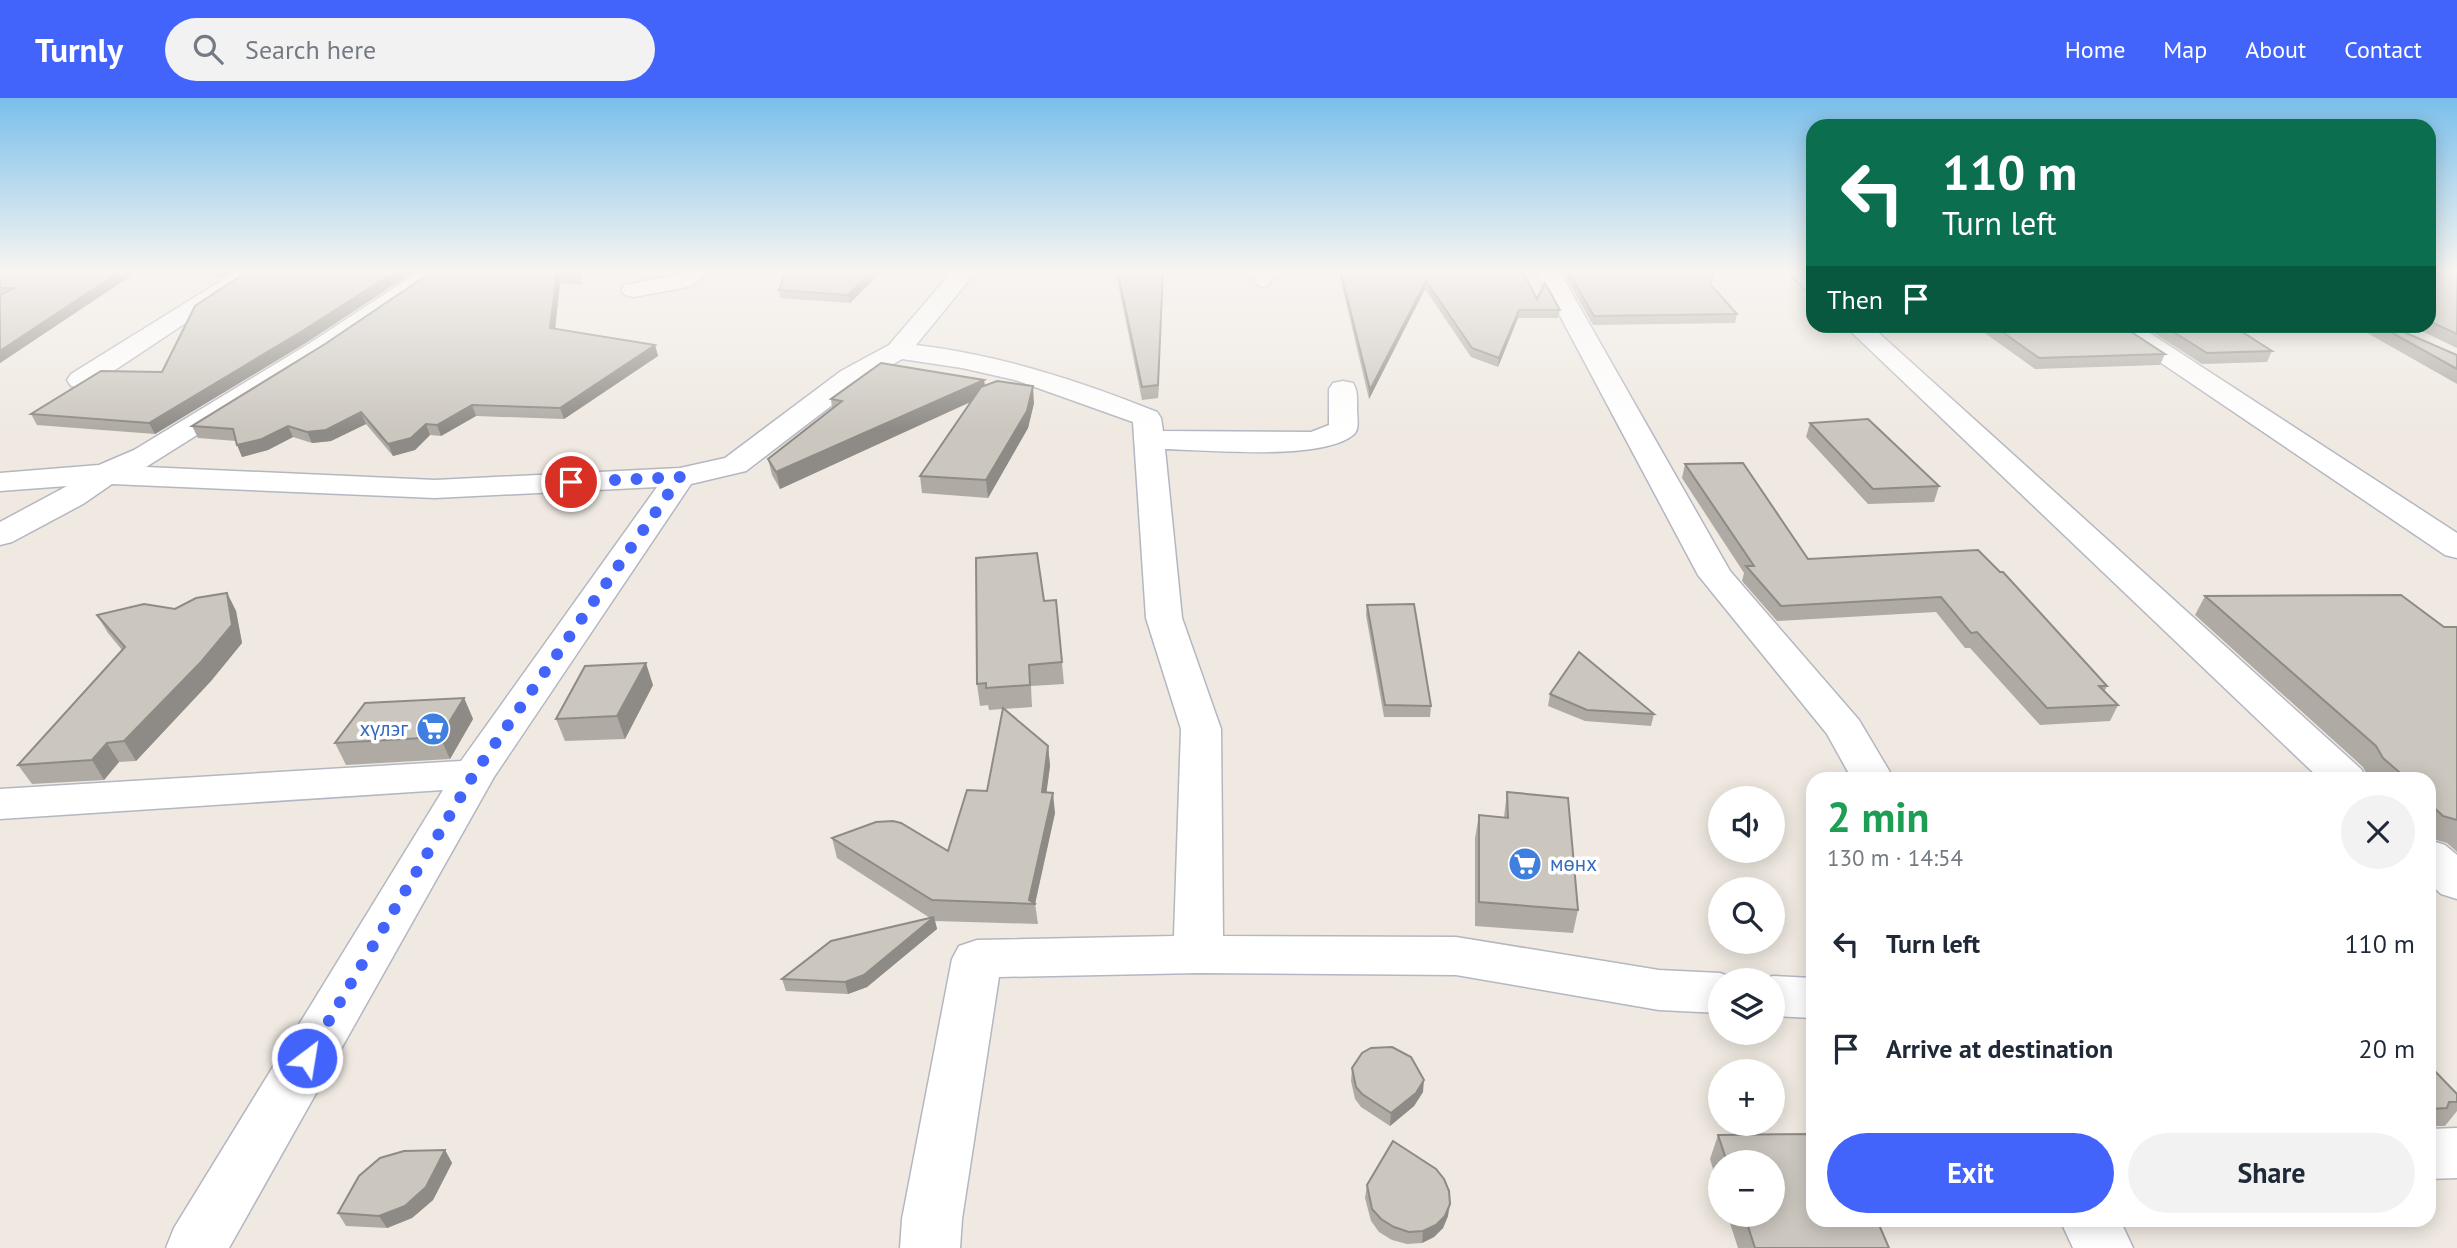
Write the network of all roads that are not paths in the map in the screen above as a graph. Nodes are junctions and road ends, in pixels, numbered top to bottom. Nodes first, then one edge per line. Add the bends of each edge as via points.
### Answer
1 (171, 323) edge
2 (357, 323) edge
3 (922, 323) edge
4 (1576, 323) edge
5 (1865, 333) edge
6 (2134, 333) edge
7 (898, 351) junction
8 (81, 380) edge
9 (1343, 389) dead end
10 (1149, 440) junction
11 (105, 474) junction
12 (680, 477) junction
13 (0, 482) edge
14 (0, 535) edge
15 (2457, 548) edge
16 (1869, 772) edge
17 (2338, 772) edge
18 (474, 774) junction
19 (0, 804) edge
20 (2436, 862) edge
21 (2457, 882) edge
22 (1198, 954) junction
23 (1708, 992) edge
24 (1785, 997) edge
25 (1806, 998) edge
26 (2457, 1153) edge
27 (2436, 1154) edge
28 (2093, 1227) edge
29 (196, 1248) edge
30 (930, 1248) edge
31 (2103, 1248) edge

1 - 8 street
2 - 11 street via 145,456
3 - 7 street
4 - 16 street via 1715,575 1845,729
5 - 17 street
6 - 15 street
7 - 10 street via 939,354 1017,372 1103,399 1147,418
7 - 12 street via 851,377 735,465
9 - 10 street via 1343,429 1317,440
10 - 22 street via 1164,618 1201,729
11 - 12 street via 435,489
11 - 13 street
11 - 14 street
12 - 18 street
18 - 19 street
18 - 29 street
20 - 21 street
22 - 23 street via 1456,956 1659,990
22 - 30 street via 977,959
24 - 25 street
26 - 27 street
28 - 31 street

